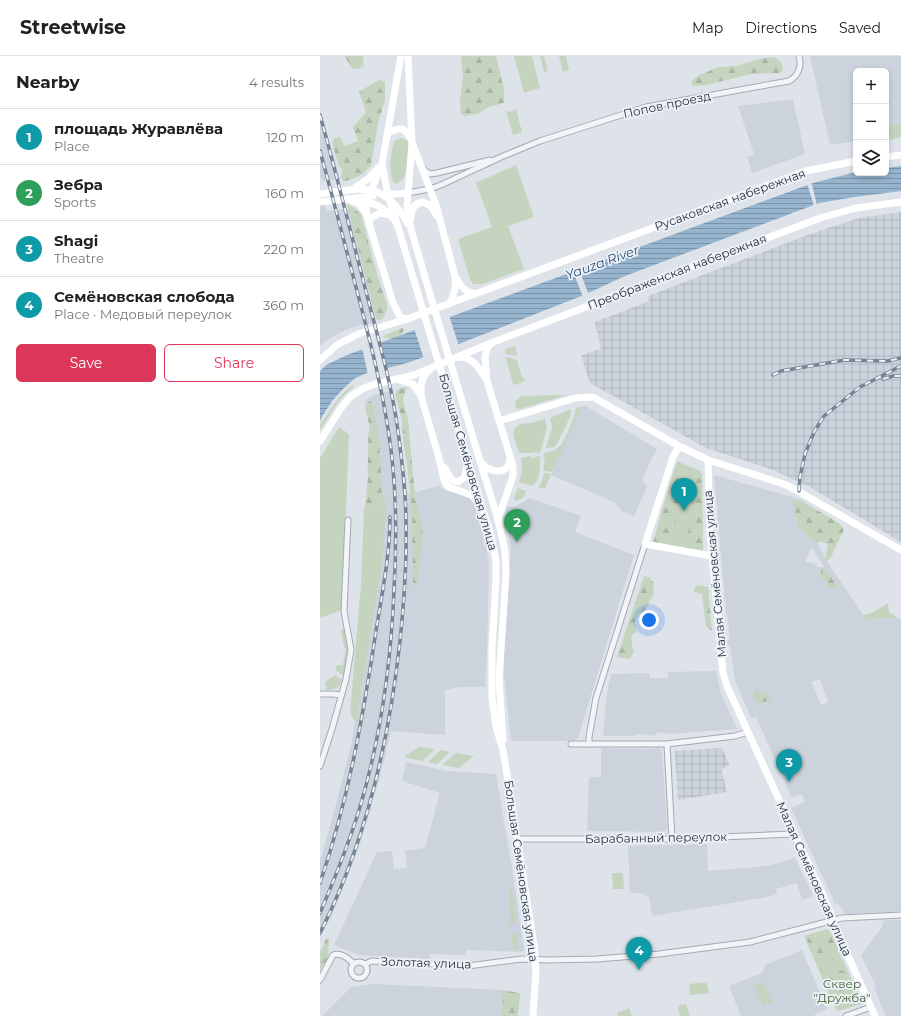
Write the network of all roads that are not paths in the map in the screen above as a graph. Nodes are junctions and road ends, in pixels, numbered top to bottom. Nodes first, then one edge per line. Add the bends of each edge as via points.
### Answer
1 (401, 56) edge
2 (408, 56) edge
3 (800, 58) edge
4 (387, 137) junction
5 (412, 142) junction
6 (901, 155) edge
7 (501, 157) junction
8 (889, 157) edge
9 (853, 162) edge
10 (382, 164) junction
11 (422, 168) junction
12 (409, 175) junction
13 (353, 188) junction
14 (430, 189) junction
15 (407, 193) junction
16 (320, 194) edge
17 (370, 196) junction
18 (387, 197) junction
19 (348, 199) junction
20 (320, 202) edge
21 (901, 202) edge
22 (366, 213) junction
23 (390, 215) junction
24 (440, 222) junction
25 (369, 223) junction
26 (398, 227) junction
27 (410, 229) junction
28 (455, 276) junction
29 (475, 294) junction
30 (393, 303) junction
31 (449, 304) junction
32 (407, 319) junction
33 (381, 327) junction
34 (491, 343) junction
35 (456, 357) junction
36 (320, 360) edge
37 (431, 368) junction
38 (398, 380) junction
39 (488, 381) junction
40 (421, 396) junction
41 (499, 421) junction
42 (320, 441) edge
43 (679, 446) junction
44 (510, 455) junction
45 (439, 458) junction
46 (708, 460) junction
47 (480, 461) junction
48 (468, 462) junction
49 (484, 510) junction
50 (498, 519) junction
51 (348, 520) dead end
52 (646, 544) junction
53 (901, 550) edge
54 (712, 556) junction
55 (320, 694) edge
56 (341, 695) junction
57 (748, 732) junction
58 (571, 744) dead end
59 (589, 744) junction
60 (667, 744) junction
61 (503, 750) junction
62 (320, 766) edge
63 (795, 834) junction
64 (517, 839) junction
65 (672, 839) junction
66 (901, 914) edge
67 (833, 920) junction
68 (535, 960) junction
69 (353, 963) junction
70 (365, 964) junction
71 (320, 980) edge
72 (871, 1007) junction
73 (533, 1016) edge
74 (846, 1016) edge
75 (875, 1016) edge

1 - 4 main road
2 - 5 main road
3 - 7 street, Попов проезд via 798,73 789,81 646,107 560,134
4 - 5 main road via 393,130 403,130
4 - 10 main road
5 - 11 main road
5 - 12 main road
6 - 8 main road
7 - 11 street, Попов проезд via 430,174
7 - 14 street, Попов проезд
9 - 29 main road, Русаковская набережная via 806,171
10 - 13 main road via 362,184
10 - 17 main road
10 - 18 main road, Большая Семёновская улица
11 - 14 main road
12 - 15 main road
12 - 18 main road via 402,188
13 - 16 main road
13 - 17 main road via 362,188
14 - 15 street, Попов проезд
14 - 24 main road
15 - 18 main road
15 - 27 main road
17 - 18 main road
17 - 19 main road
17 - 22 main road
17 - 23 main road
18 - 26 main road, Большая Семёновская улица
18 - 27 main road via 403,215
19 - 20 main road
19 - 22 main road via 360,204
21 - 34 main road, Преображенская набережная via 856,208 820,218
22 - 25 main road
23 - 25 main road via 380,213 371,218
23 - 26 main road
24 - 27 main road via 428,204 419,202 413,208
24 - 28 main road
25 - 30 main road
26 - 48 main road, Большая Семёновская улица, bridge
27 - 47 main road, Большая Семёновская улица, bridge
28 - 29 main road via 464,290
28 - 31 main road via 456,286
29 - 31 main road, Русаковская набережная
30 - 32 main road via 400,317
30 - 33 main road via 394,315
31 - 32 main road, Русаковская набережная
32 - 33 main road, Русаковская набережная
33 - 36 main road, Русаковская набережная via 337,344
34 - 35 main road, Преображенская набережная
34 - 39 main road via 485,357
35 - 37 main road, Преображенская набережная
35 - 39 main road via 464,357 475,362
37 - 38 main road, Преображенская набережная
37 - 40 main road via 422,379
38 - 40 main road via 412,384
38 - 42 main road, Преображенская набережная via 375,384 350,397 340,408
39 - 41 main road
40 - 45 main road
41 - 43 main road via 576,398 593,397
41 - 44 main road
43 - 46 main road
43 - 52 main road via 673,457
44 - 47 main road via 508,466 498,471 487,469
44 - 50 main road via 513,475
45 - 48 main road via 449,477 455,482 465,477
45 - 49 main road via 446,484 471,495
46 - 53 main road via 784,484
46 - 54 main road, Малая Семёновская улица
47 - 50 main road, Большая Семёновская улица
48 - 49 main road, Большая Семёновская улица
49 - 61 main road, Большая Семёновская улица via 496,561 492,698 496,727
50 - 61 main road, Большая Семёновская улица via 506,563 499,679
51 - 56 street via 344,610 351,650
52 - 54 main road
52 - 59 street via 596,698
54 - 57 main road, Малая Семёновская улица via 723,673
55 - 56 street
56 - 62 street
57 - 60 street via 735,736
57 - 63 main road, Малая Семёновская улица
58 - 59 street
59 - 60 street
60 - 65 street
61 - 64 main road, Большая Семёновская улица
63 - 65 street, Барабанный переулок
63 - 67 main road, Малая Семёновская улица
64 - 65 street, Барабанный переулок
64 - 68 main road, Большая Семёновская улица
66 - 67 street, Золотая улица
67 - 68 street, Золотая улица via 750,942 691,951
67 - 72 main road, Малая Семёновская улица
68 - 70 street, Золотая улица via 512,960 468,966 372,961
68 - 73 main road, Большая Семёновская улица
69 - 70 street, Золотая улица via 360,961
69 - 70 street, Золотая улица via 351,974 356,978 362,978 367,973
69 - 71 street, Золотая улица via 340,954 335,954
72 - 74 street
72 - 75 main road, Малая Семёновская улица

